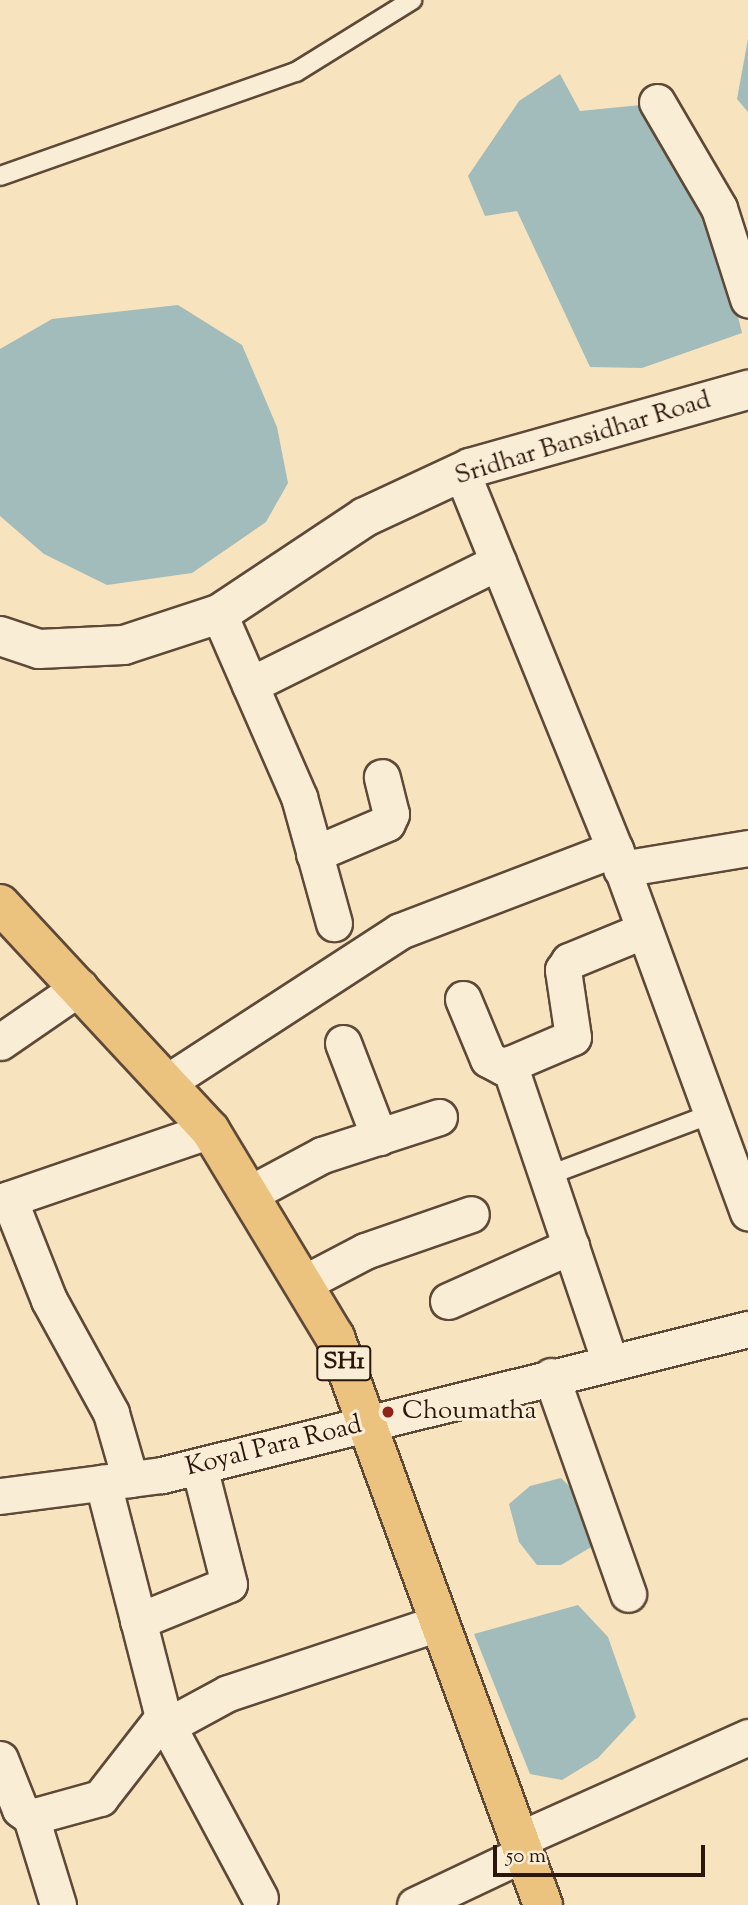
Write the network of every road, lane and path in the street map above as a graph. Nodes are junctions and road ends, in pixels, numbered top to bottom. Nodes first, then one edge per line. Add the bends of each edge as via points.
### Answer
1 (412, 0) edge
2 (657, 103) dead end
3 (0, 176) edge
4 (748, 299) edge
5 (748, 390) edge
6 (461, 473) junction
7 (498, 562) junction
8 (219, 614) junction
9 (0, 636) edge
10 (250, 685) junction
11 (382, 777) dead end
12 (748, 848) edge
13 (314, 854) junction
14 (618, 859) junction
15 (0, 904) edge
16 (334, 923) dead end
17 (642, 931) junction
18 (80, 987) junction
19 (463, 999) dead end
20 (0, 1042) edge
21 (343, 1043) dead end
22 (509, 1064) junction
23 (169, 1081) junction
24 (711, 1114) junction
25 (439, 1117) dead end
26 (210, 1130) junction
27 (379, 1137) junction
28 (547, 1176) junction
29 (251, 1193) junction
30 (4, 1201) edge
31 (748, 1212) edge
32 (471, 1214) dead end
33 (571, 1246) junction
34 (304, 1283) junction
35 (448, 1301) dead end
36 (748, 1329) edge
37 (610, 1362) junction
38 (551, 1376) junction
39 (367, 1423) junction
40 (199, 1466) junction
41 (117, 1481) junction
42 (0, 1496) edge
43 (628, 1594) dead end
44 (138, 1621) junction
45 (439, 1623) junction
46 (165, 1722) junction
47 (747, 1742) edge
48 (0, 1759) edge
49 (17, 1813) edge
50 (521, 1847) junction
51 (260, 1898) dead end
52 (58, 1905) edge
53 (415, 1905) edge
54 (543, 1905) edge

1 - 3 lane via 296,72
2 - 4 street via 719,208
5 - 6 street, Sridhar Bansidhar Road
6 - 7 street
6 - 8 street, Sridhar Bansidhar Road via 365,517
7 - 10 street
7 - 14 street
8 - 9 street, Sridhar Bansidhar Road via 124,645 39,649
8 - 10 street
10 - 13 street via 299,797
11 - 13 street via 391,814 387,823
12 - 14 street
13 - 16 street
14 - 17 street
14 - 23 street via 400,930
15 - 18 main road, SH1
17 - 22 street via 569,961 563,970 573,1037
17 - 24 street
18 - 20 street
18 - 23 main road, SH1
19 - 22 street via 488,1059 494,1066
21 - 27 street
22 - 28 street
23 - 26 main road, SH1
24 - 28 lane
24 - 31 street
25 - 27 street
26 - 29 main road, SH1
26 - 30 street
27 - 29 street via 322,1155
28 - 33 street
29 - 34 main road, SH1
30 - 41 street via 49,1300 111,1413
32 - 34 street via 365,1251
33 - 35 street
33 - 37 street
34 - 39 main road, SH1 via 335,1337
36 - 37 street, Koyal Para Road
37 - 38 street, Koyal Para Road
38 - 39 street, Koyal Para Road
38 - 43 street
39 - 40 street, Koyal Para Road
39 - 45 main road, SH1
40 - 41 street, Koyal Para Road
40 - 44 street via 229,1584
41 - 42 street, Koyal Para Road
41 - 44 street
44 - 46 street
45 - 46 street via 239,1688
45 - 50 main road, SH1
46 - 49 street via 100,1798
46 - 51 street
47 - 50 street
48 - 49 street
49 - 52 street
50 - 53 street
50 - 54 main road, SH1

